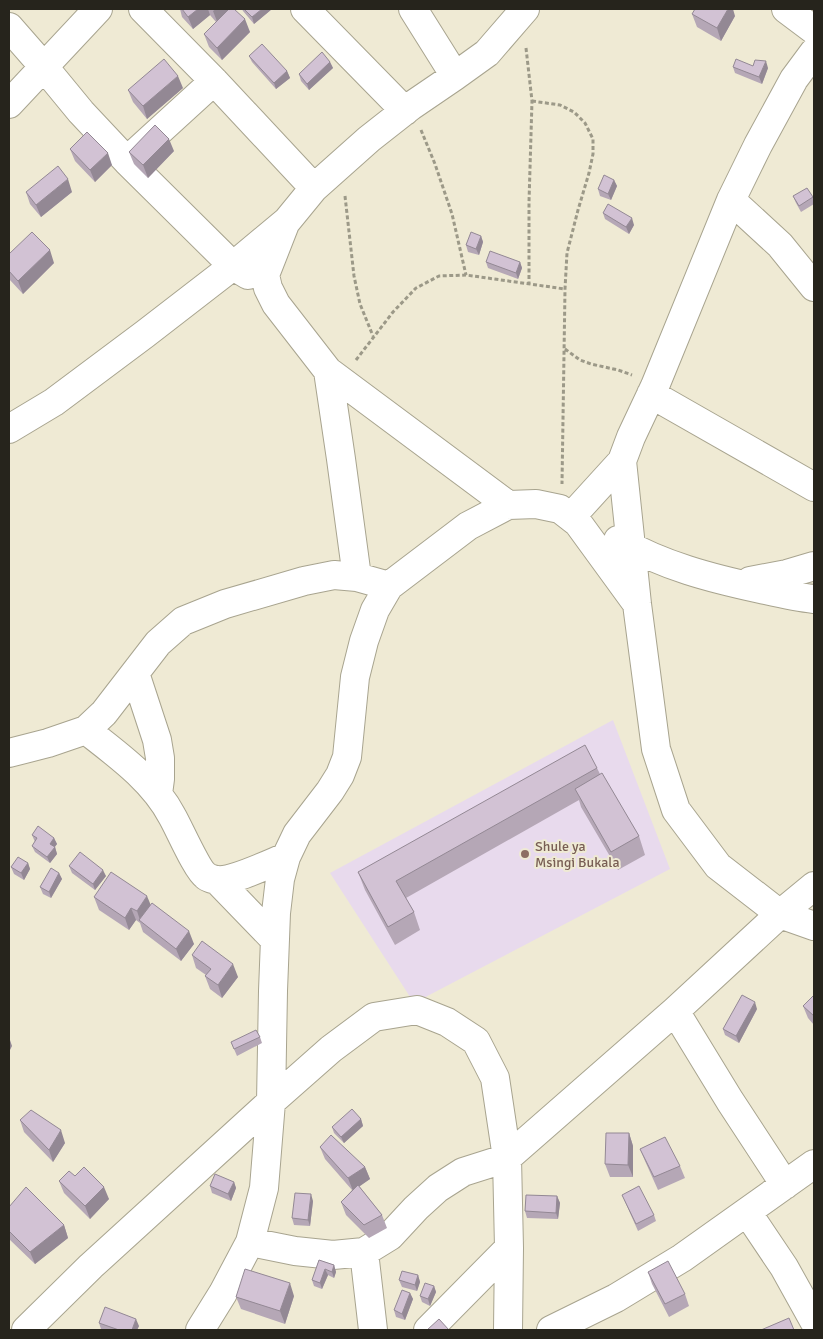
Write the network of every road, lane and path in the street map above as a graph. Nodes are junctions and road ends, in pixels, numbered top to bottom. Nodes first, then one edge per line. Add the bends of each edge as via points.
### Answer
1 (98, 9) edge
2 (143, 9) edge
3 (305, 9) edge
4 (413, 9) edge
5 (786, 9) edge
6 (523, 11) edge
7 (9, 27) edge
8 (814, 30) edge
9 (814, 52) edge
10 (44, 66) junction
11 (455, 76) junction
12 (214, 81) junction
13 (532, 101) junction
14 (9, 104) edge
15 (408, 109) junction
16 (127, 161) junction
17 (340, 165) junction
18 (314, 188) junction
19 (731, 200) junction
20 (286, 221) junction
21 (233, 266) junction
22 (466, 275) junction
23 (529, 284) junction
24 (814, 287) edge
25 (268, 288) junction
26 (565, 289) junction
27 (373, 337) junction
28 (565, 349) junction
29 (334, 376) junction
30 (653, 390) junction
31 (9, 429) edge
32 (622, 461) junction
33 (814, 488) edge
34 (508, 505) junction
35 (569, 517) junction
36 (631, 547) junction
37 (814, 566) edge
38 (357, 577) junction
39 (736, 584) junction
40 (389, 586) junction
41 (814, 600) edge
42 (637, 604) junction
43 (135, 673) junction
44 (86, 730) junction
45 (9, 753) edge
46 (158, 794) junction
47 (286, 857) junction
48 (217, 880) junction
49 (814, 886) edge
50 (780, 914) junction
51 (814, 926) edge
52 (275, 940) junction
53 (675, 1011) junction
54 (271, 1102) junction
55 (506, 1158) junction
56 (814, 1164) edge
57 (785, 1185) junction
58 (747, 1212) junction
59 (250, 1242) junction
60 (509, 1248) junction
61 (364, 1252) junction
62 (814, 1321) edge
63 (9, 1322) edge
64 (19, 1330) edge
65 (26, 1330) edge
66 (200, 1330) edge
67 (373, 1330) edge
68 (428, 1330) edge
69 (508, 1330) edge
70 (551, 1330) edge

1 - 10 street
2 - 12 street
3 - 15 street
4 - 11 street
5 - 8 street
6 - 11 street via 487,52
6 - 13 path
7 - 10 street
9 - 19 street via 794,79
10 - 14 street
10 - 16 street
11 - 15 street
12 - 16 street
12 - 18 street
13 - 23 path
13 - 26 path via 574,112 585,123 593,139 589,173 567,253
15 - 17 street
15 - 22 path via 435,164 452,214
16 - 21 street
17 - 18 street
17 - 27 path via 354,276 360,304
18 - 20 street
19 - 24 street via 780,245
19 - 30 street
20 - 21 street
20 - 25 street via 265,275
21 - 25 street
21 - 31 street via 54,402
22 - 23 path
22 - 27 path via 439,276 416,288
23 - 26 path
25 - 29 street via 276,304
26 - 28 path
27 - 29 path
28 - 30 path via 580,360 618,370
28 - 35 path via 562,471
29 - 34 street
29 - 38 street
30 - 32 street
30 - 33 street
32 - 35 street
32 - 36 street
34 - 35 street via 536,504
34 - 40 street via 468,526
35 - 36 street
35 - 42 street
36 - 39 street via 667,564
36 - 42 street
37 - 39 street
38 - 40 street
38 - 43 street via 334,575 304,581 225,604 183,621 158,643
39 - 41 street
40 - 47 street via 364,640 355,677 346,757 340,775 297,834
42 - 50 street via 656,749 676,810 718,866
43 - 44 street via 104,713
43 - 46 street via 157,740 160,758
44 - 45 street
44 - 46 street via 116,753
46 - 48 street via 199,867 206,876
47 - 48 street via 253,871
47 - 52 street via 280,879
48 - 52 street
49 - 50 street
50 - 51 street
50 - 53 street
52 - 54 street
53 - 55 street
53 - 57 street
54 - 55 street via 374,1017 417,1010 447,1022 476,1042 494,1078
54 - 59 street via 264,1188
54 - 65 street
55 - 60 street
55 - 61 street via 463,1172 438,1188 390,1236
56 - 57 street
57 - 58 street
58 - 62 street via 784,1266
58 - 70 street via 682,1258 616,1298
59 - 61 street via 333,1255
59 - 66 street via 224,1293
60 - 68 street
60 - 69 street
61 - 67 street
63 - 64 street

